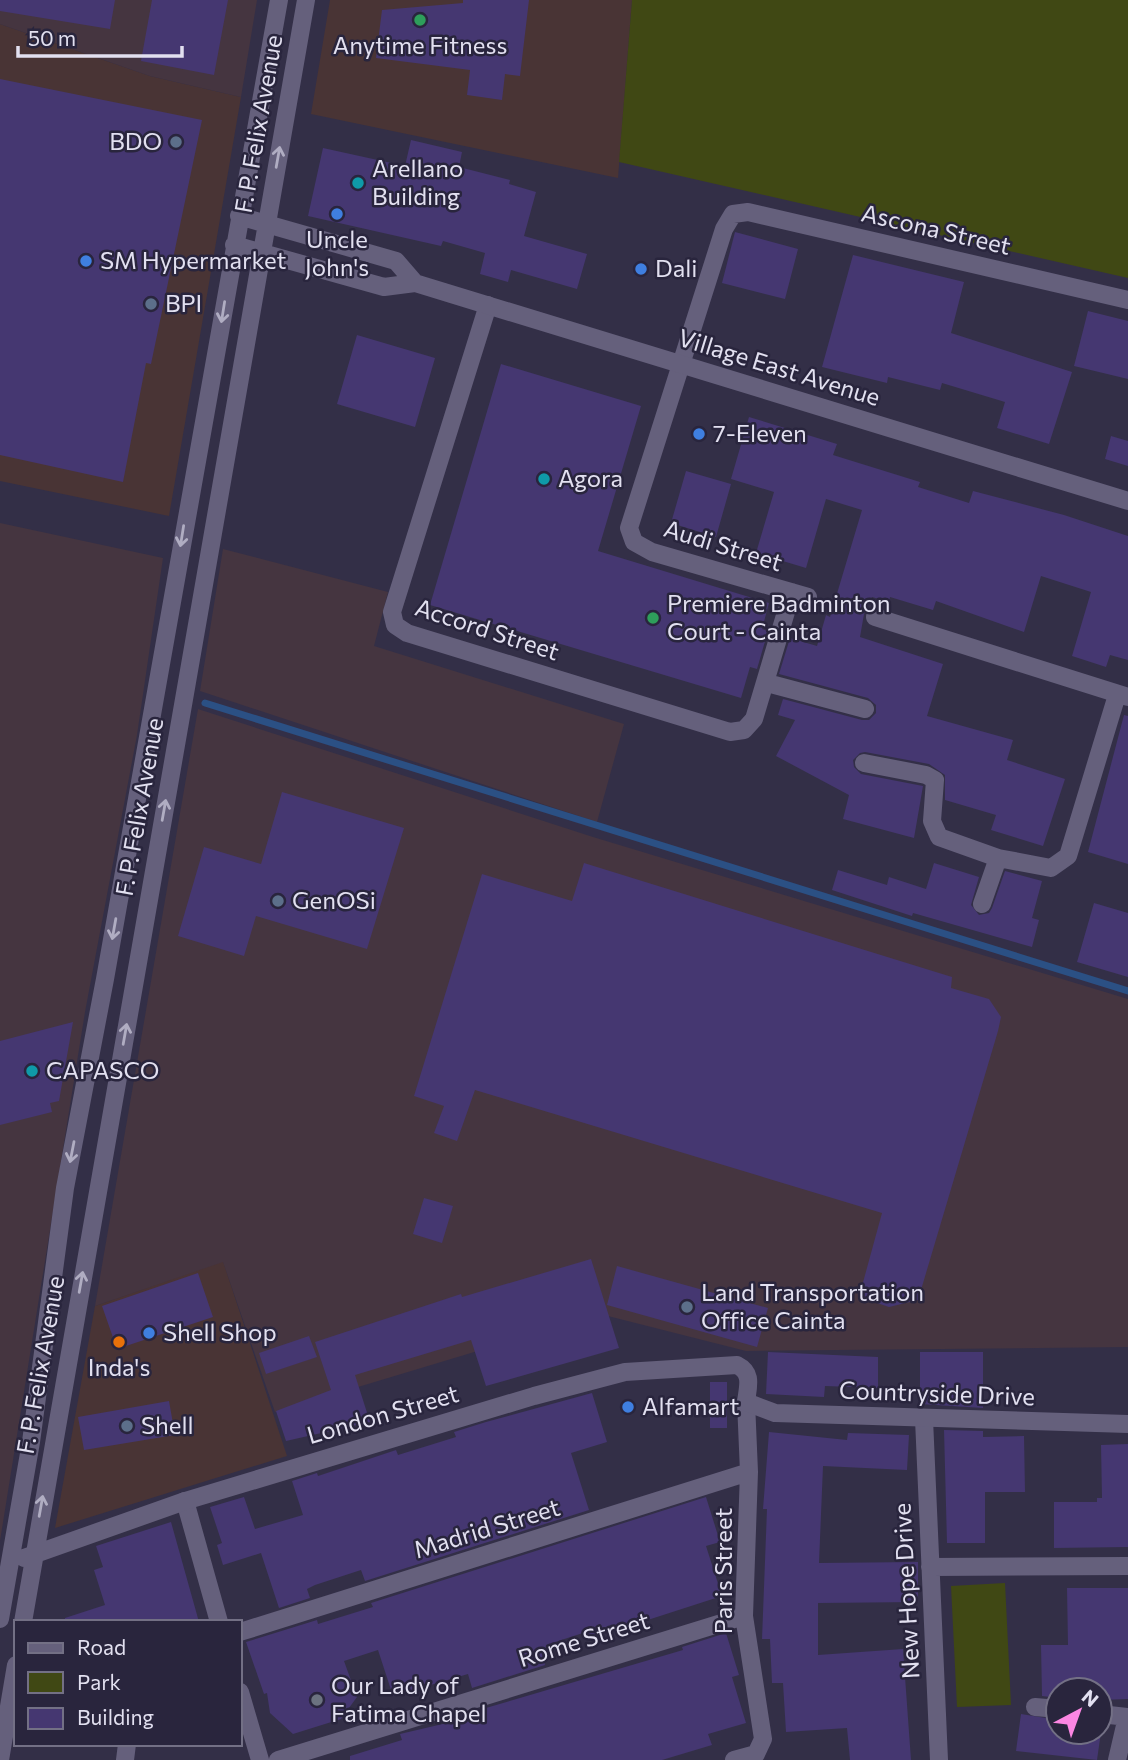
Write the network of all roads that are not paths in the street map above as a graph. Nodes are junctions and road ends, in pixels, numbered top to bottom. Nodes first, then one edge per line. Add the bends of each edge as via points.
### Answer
1 (279, 0) edge
2 (306, 0) edge
3 (733, 214) joint
4 (239, 216) junction
5 (266, 224) junction
6 (315, 238) junction
7 (234, 244) junction
8 (262, 251) junction
9 (309, 265) junction
10 (415, 283) junction
11 (1128, 300) edge
12 (488, 305) junction
13 (680, 363) junction
14 (1128, 501) edge
15 (800, 594) joint
16 (875, 617) dead end
17 (767, 683) junction
18 (1123, 696) edge
19 (865, 709) dead end
20 (864, 763) dead end
21 (998, 859) junction
22 (982, 904) dead end
23 (746, 1402) junction
24 (924, 1419) junction
25 (1128, 1424) edge
26 (749, 1472) junction
27 (184, 1501) junction
28 (34, 1555) junction
29 (9, 1563) junction
30 (1128, 1566) edge
31 (930, 1567) junction
32 (744, 1616) junction
33 (0, 1619) edge
34 (23, 1620) edge
35 (218, 1620) edge
36 (242, 1631) edge
37 (14, 1677) edge
38 (242, 1699) edge
39 (1035, 1707) dead end
40 (1044, 1708) edge
41 (1127, 1717) edge
42 (0, 1760) edge
43 (260, 1760) edge
44 (278, 1760) edge
45 (734, 1760) edge
46 (939, 1760) edge
47 (1117, 1760) edge

1 - 4 street, F. P. Felix Avenue
5 -> 2 street, F. P. Felix Avenue
3 - 11 street, Ascona Street via 748,212
3 - 13 street, Audi Street
4 - 5 street, Village East Avenue
4 - 7 street, F. P. Felix Avenue
5 - 6 street, Village East Avenue
5 - 8 street, F. P. Felix Avenue
6 - 9 street
6 - 10 street, Village East Avenue via 396,261
7 - 8 street, Village East Avenue
7 -> 29 street, F. P. Felix Avenue via 65,1188 31,1442
8 - 9 street, Village East Avenue
28 -> 8 street, F. P. Felix Avenue
9 - 10 street, Village East Avenue via 384,287
10 - 12 street, Village East Avenue
12 - 13 street, Village East Avenue
12 - 17 street, Accord Street via 392,612 395,625 407,633 730,732 744,730 754,719
13 - 14 street, Village East Avenue
13 - 15 street, Audi Street via 629,528 634,542 652,552
15 - 17 street, Accord Street
16 - 18 street
17 - 19 street
18 - 21 street via 1068,856 1051,868
20 - 21 street via 935,780 932,821 939,837
21 - 22 street
23 - 24 street, Countryside Drive via 786,1414
23 - 26 street, Paris Street
23 - 27 street, London Street via 749,1376 737,1365 625,1371
24 - 25 street, Countryside Drive
24 - 31 street, New Hope Drive
26 - 32 street, Paris Street
26 - 36 street, Madrid Street
27 - 28 street, London Street
27 - 35 street
28 - 29 street, London Street
28 - 34 street, F. P. Felix Avenue
29 - 33 street, F. P. Felix Avenue
30 - 31 street
31 - 46 street, New Hope Drive
32 - 44 street, Rome Street
32 - 45 street, Paris Street via 764,1739 756,1754
37 - 42 street
38 - 43 street
39 - 40 street
41 - 47 street

